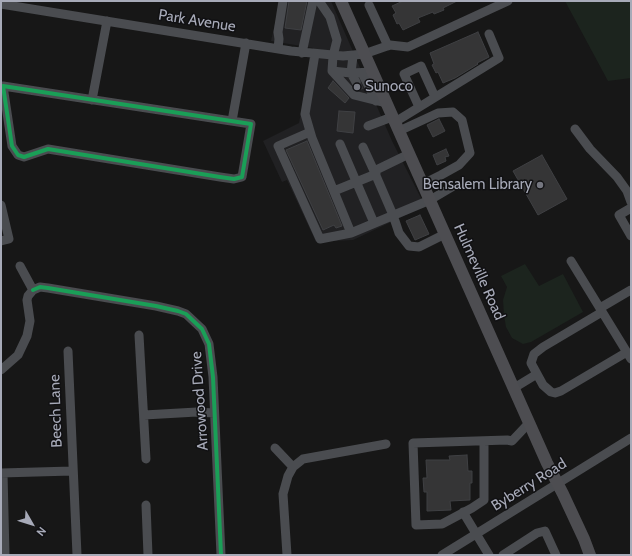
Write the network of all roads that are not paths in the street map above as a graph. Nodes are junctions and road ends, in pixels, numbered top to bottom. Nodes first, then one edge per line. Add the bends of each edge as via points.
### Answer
1 (283, 1) edge
2 (313, 1) edge
3 (319, 1) edge
4 (341, 1) edge
5 (508, 1) edge
6 (1, 4) edge
7 (369, 5) dead end
8 (346, 14) junction
9 (331, 20) junction
10 (107, 21) junction
11 (489, 34) dead end
12 (246, 44) junction
13 (388, 46) junction
14 (278, 49) junction
15 (302, 53) junction
16 (315, 54) junction
17 (358, 55) junction
18 (333, 56) junction
19 (332, 71) junction
20 (351, 73) junction
21 (367, 73) junction
22 (356, 82) tunnel mouth
23 (435, 97) junction
24 (92, 100) junction
25 (381, 102) junction
26 (419, 107) junction
27 (232, 121) junction
28 (395, 123) junction
29 (368, 126) dead end
30 (575, 129) dead end
31 (310, 132) junction
32 (340, 144) dead end
33 (364, 146) dead end
34 (409, 154) junction
35 (375, 173) junction
36 (356, 182) junction
37 (423, 184) junction
38 (452, 187) dead end
39 (334, 191) junction
40 (430, 200) junction
41 (631, 202) edge
42 (1, 205) edge
43 (631, 208) edge
44 (393, 215) junction
45 (374, 223) junction
46 (351, 233) junction
47 (445, 234) junction
48 (631, 236) edge
49 (1, 241) edge
50 (571, 261) dead end
51 (20, 266) dead end
52 (33, 290) junction
53 (631, 290) edge
54 (601, 310) junction
55 (139, 335) dead end
56 (68, 351) dead end
57 (629, 356) edge
58 (1, 370) edge
59 (537, 374) junction
60 (514, 388) junction
61 (214, 413) junction
62 (144, 415) junction
63 (529, 423) junction
64 (631, 438) edge
65 (484, 441) junction
66 (386, 444) dead end
67 (275, 448) dead end
68 (146, 459) dead end
69 (293, 468) junction
70 (72, 471) junction
71 (2, 473) edge
72 (558, 484) junction
73 (146, 505) dead end
74 (463, 512) junction
75 (477, 534) junction
76 (5, 555) edge
77 (77, 555) edge
78 (148, 555) edge
79 (221, 555) edge
80 (287, 555) edge
81 (442, 555) edge
82 (490, 555) edge
83 (503, 555) edge
84 (556, 555) edge
85 (590, 555) edge

1 - 14 street
2 - 15 street
3 - 9 street
4 - 8 main road, Hulmeville Road
5 - 13 street via 408,47
6 - 10 street, Park Avenue
7 - 13 street
8 - 9 street
8 - 17 main road, Hulmeville Road
9 - 18 street via 337,40
10 - 12 street, Park Avenue
10 - 24 street
11 - 23 street via 499,58
12 - 14 street, Park Avenue
12 - 27 street
13 - 17 street, Park Avenue
14 - 15 street, Park Avenue
15 - 16 street, Park Avenue
16 - 18 street, Park Avenue
16 - 31 street via 305,114
17 - 18 street, Park Avenue
17 - 20 street
17 - 21 main road, Hulmeville Road
18 - 19 street
19 - 20 street
19 - 25 street via 354,95 361,94
20 - 21 street
20 - 22 street
21 - 25 main road, Hulmeville Road
23 - 26 street
23 - 26 street via 421,66 404,74
24 - 27 street
24 - 27 street via 3,86 12,146 18,155 24,157 48,149 234,179 242,177 250,124
25 - 28 main road, Hulmeville Road
26 - 28 street
28 - 29 street
28 - 34 main road, Hulmeville Road
28 - 37 street via 453,112 462,120 470,153 459,165
30 - 41 street via 617,177
31 - 39 street
31 - 46 street via 278,146 320,239
32 - 36 street
33 - 35 street
34 - 35 street
34 - 37 main road, Hulmeville Road
35 - 36 street
35 - 44 street
36 - 39 street
36 - 45 street
37 - 40 main road, Hulmeville Road
38 - 40 street
39 - 46 street
40 - 44 street
40 - 47 main road, Hulmeville Road
42 - 49 street via 9,239
43 - 48 street via 619,215
44 - 45 street
44 - 47 street via 398,233 409,246 419,246
45 - 46 street
47 - 60 main road, Hulmeville Road
50 - 54 street
51 - 52 street
52 - 58 street via 27,300 30,321 27,336 18,354
52 - 61 street, Arrowood Drive via 48,288 156,306 186,314 202,329 209,344
53 - 54 street
54 - 57 street
54 - 59 street via 536,351 531,363
55 - 62 street
56 - 70 street, Beech Lane
57 - 59 street via 555,393 547,389
59 - 60 street
60 - 63 main road, Hulmeville Road
61 - 62 street
61 - 79 street, Arrowood Drive
62 - 68 street
63 - 65 street via 512,441
63 - 72 main road, Hulmeville Road
64 - 72 street, Byberry Road
65 - 74 street via 484,500
65 - 74 street via 414,443 416,525 442,524
66 - 69 street via 303,459
67 - 69 street
69 - 80 street via 283,494
70 - 71 street
70 - 77 street, Beech Lane
71 - 76 street
72 - 75 street, Byberry Road
72 - 85 main road, Hulmeville Road
73 - 78 street
74 - 75 street
75 - 81 street, Byberry Road
75 - 82 street
83 - 84 street via 537,533 545,531

